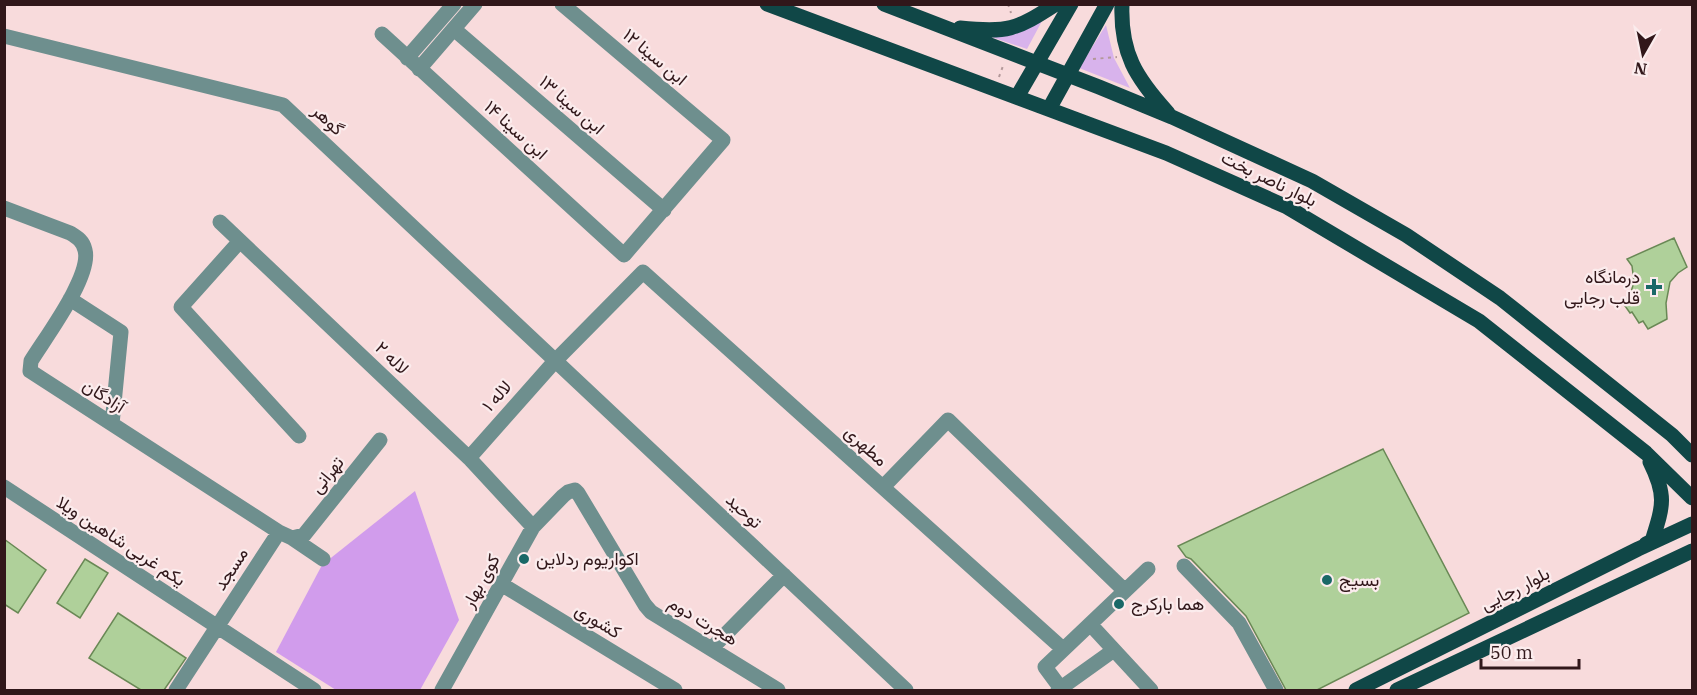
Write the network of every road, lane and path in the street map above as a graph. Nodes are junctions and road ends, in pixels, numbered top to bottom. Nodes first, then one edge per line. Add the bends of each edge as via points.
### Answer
1 (454, 4) edge
2 (475, 4) edge
3 (561, 4) edge
4 (767, 4) edge
5 (884, 4) edge
6 (1056, 4) edge
7 (1071, 4) edge
8 (1107, 4) edge
9 (1122, 4) edge
10 (937, 25) junction
11 (455, 30) junction
12 (382, 34) dead end
13 (4, 36) edge
14 (407, 58) junction
15 (1037, 63) junction
16 (419, 69) junction
17 (1067, 75) junction
18 (1017, 97) junction
19 (1049, 109) junction
20 (1172, 117) junction
21 (4, 208) edge
22 (664, 210) junction
23 (220, 222) dead end
24 (240, 241) junction
25 (643, 272) joint
26 (70, 299) junction
27 (555, 361) junction
28 (112, 424) junction
29 (1672, 435) junction
30 (299, 436) dead end
31 (380, 440) dead end
32 (1692, 445) edge
33 (1646, 453) junction
34 (1692, 455) edge
35 (469, 458) junction
36 (4, 487) edge
37 (883, 487) junction
38 (562, 496) joint
39 (1692, 498) edge
40 (1692, 524) edge
41 (533, 526) junction
42 (291, 535) junction
43 (1638, 549) junction
44 (1692, 551) edge
45 (323, 559) dead end
46 (1670, 561) junction
47 (1692, 562) edge
48 (1185, 566) dead end
49 (1148, 569) dead end
50 (784, 575) junction
51 (501, 584) junction
52 (1125, 591) junction
53 (1090, 624) junction
54 (217, 627) junction
55 (711, 649) junction
56 (1063, 649) junction
57 (1114, 650) junction
58 (654, 685) edge
59 (176, 690) edge
60 (314, 690) edge
61 (442, 690) edge
62 (675, 690) edge
63 (778, 690) edge
64 (906, 690) edge
65 (1060, 690) edge
66 (1151, 690) edge
67 (1276, 690) edge
68 (1356, 690) edge
69 (1397, 690) edge

1 - 14 street
2 - 11 street
3 - 22 street, ابن سینا ۱۲ via 723,140
4 - 18 main road, بلوار ناصر بخت
5 - 10 main road, بلوار ناصر بخت
6 - 10 main road via 1031,21 1006,30
7 - 15 main road
8 - 17 main road
9 - 20 main road via 1127,52 1135,71
10 - 15 main road, بلوار ناصر بخت
11 - 16 street
11 - 22 street, ابن سینا ۱۳
12 - 14 street, ابن سینا ۱۴
13 - 27 street, گوهر via 283,105
14 - 16 street, ابن سینا ۱۴
15 - 17 main road, بلوار ناصر بخت
15 - 18 main road
16 - 22 street, ابن سینا ۱۴ via 624,255
17 - 19 main road
17 - 20 main road, بلوار ناصر بخت
18 - 19 main road, بلوار ناصر بخت
19 - 33 main road, بلوار ناصر بخت via 1166,153 1287,207 1479,321
20 - 29 main road, بلوار ناصر بخت via 1312,181 1406,235 1500,298
21 - 26 street, آزادگان via 79,238 86,255 84,273
23 - 24 street, لاله ۲
24 - 30 street via 181,307
24 - 35 street, لاله ۲
25 - 27 street, لاله ۱
25 - 37 street, مطهری
26 - 28 street via 121,332
26 - 28 street, آزادگان via 29,368
27 - 35 street, لاله ۱
27 - 50 street, توحید
28 - 42 street, آزادگان
29 - 32 main road
29 - 34 main road, بلوار ناصر بخت
31 - 42 street, تهرانی
33 - 39 main road, بلوار ناصر بخت
33 - 43 main road via 1663,499 1652,541
35 - 41 street, لاله ۲
36 - 54 street, یکم غربی شاهین ویلا
37 - 52 street via 948,420
37 - 56 street, مطهری
38 - 41 street, کوی بهار
38 - 55 street, هجرت دوم via 575,490 578,493 651,612
40 - 43 main road, بلوار رجایی
41 - 51 street, کوی بهار
42 - 45 street, آزادگان
42 - 54 street, مسجد
43 - 68 main road, بلوار رجایی
44 - 46 main road
46 - 47 main road
46 - 69 main road
48 - 67 street via 1239,623
49 - 52 street
50 - 55 street
50 - 64 street, توحید
51 - 58 street, کشوری
51 - 61 street, کوی بهار
52 - 53 street
53 - 56 street
53 - 57 street
54 - 59 street
54 - 60 street, یکم غربی شاهین ویلا
55 - 63 street, هجرت دوم
56 - 65 street via 1045,667
57 - 65 street
57 - 66 street
58 - 62 street, کشوری

